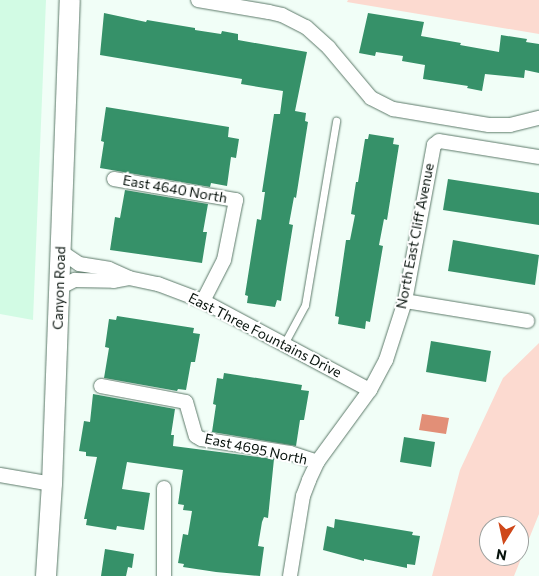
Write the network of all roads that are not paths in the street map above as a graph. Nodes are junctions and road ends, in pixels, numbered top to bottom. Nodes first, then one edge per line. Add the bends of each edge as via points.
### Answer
1 (70, 0) edge
2 (198, 0) edge
3 (539, 118) edge
4 (336, 121) dead end
5 (539, 157) edge
6 (114, 179) dead end
7 (60, 251) junction
8 (129, 278) junction
9 (59, 288) junction
10 (203, 301) junction
11 (405, 301) junction
12 (527, 321) dead end
13 (284, 344) junction
14 (101, 386) dead end
15 (370, 390) junction
16 (318, 462) junction
17 (0, 475) edge
18 (52, 484) junction
19 (164, 488) dead end
20 (46, 576) edge
21 (164, 576) edge
22 (290, 576) edge

1 - 7 main road, Canyon Road
2 - 3 street via 269,12 306,27 329,48 371,98 392,109 489,125 510,125
4 - 13 lane via 305,305
5 - 11 street, North East Cliff Avenue via 439,141 434,145
6 - 10 street, East 4640 North via 236,200 224,260
7 - 8 street, East Three Fountains Drive via 79,264 108,269
7 - 9 main road, Canyon Road
8 - 9 street, East Three Fountains Drive via 75,280
8 - 10 street, East Three Fountains Drive via 158,284
9 - 18 main road, Canyon Road
10 - 13 street, East Three Fountains Drive
11 - 12 street
11 - 15 street, North East Cliff Avenue via 386,360
13 - 15 street, East Three Fountains Drive
14 - 16 street, East 4695 North via 186,402 196,436 201,439 290,453
15 - 16 street, North East Cliff Avenue
16 - 22 street, North East Cliff Avenue via 303,496
17 - 18 street
18 - 20 main road, Canyon Road
19 - 21 street

